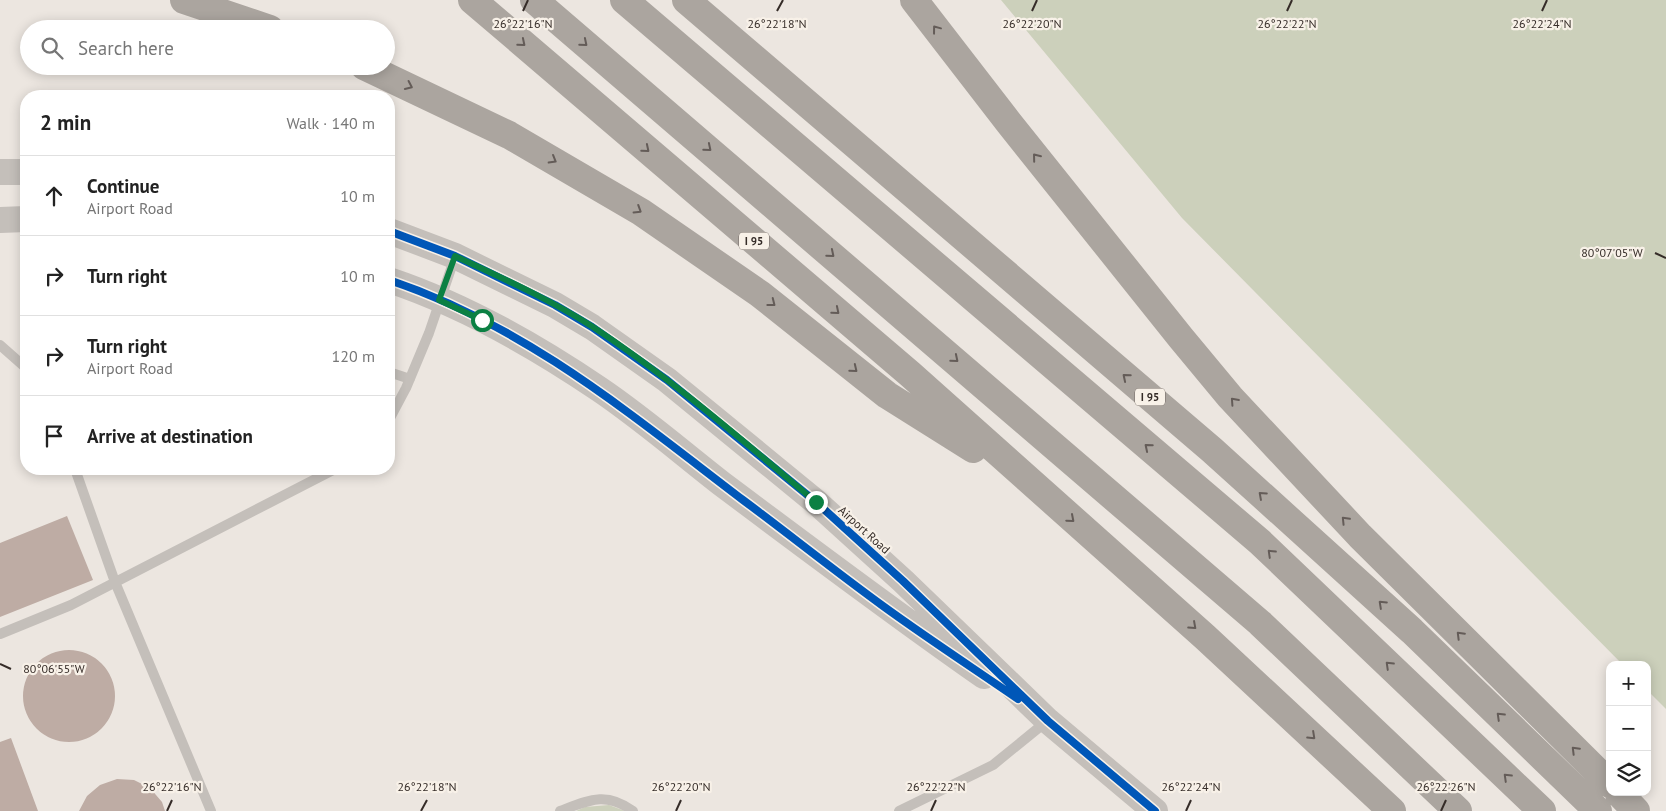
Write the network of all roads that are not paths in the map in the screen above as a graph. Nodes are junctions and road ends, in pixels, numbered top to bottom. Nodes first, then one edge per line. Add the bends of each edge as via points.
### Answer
1 (184, 0) edge
2 (472, 0) edge
3 (534, 0) edge
4 (624, 0) edge
5 (686, 0) edge
6 (914, 0) edge
7 (243, 20) edge
8 (383, 75) edge
9 (0, 172) edge
10 (20, 172) edge
11 (20, 219) edge
12 (0, 220) edge
13 (395, 233) edge
14 (455, 256) junction
15 (395, 282) edge
16 (439, 300) junction
17 (0, 345) edge
18 (20, 363) edge
19 (395, 374) edge
20 (410, 379) junction
21 (395, 408) edge
22 (77, 475) edge
23 (323, 475) edge
24 (1034, 487) junction
25 (115, 582) junction
26 (0, 634) edge
27 (1048, 721) junction
28 (1606, 780) edge
29 (1622, 796) edge
30 (211, 811) edge
31 (560, 811) edge
32 (633, 811) edge
33 (899, 811) edge
34 (1155, 811) edge
35 (1392, 811) edge
36 (1458, 811) edge
37 (1542, 811) edge
38 (1598, 811) edge
39 (1636, 811) edge

1 - 7 highway
2 -> 24 highway, I 95 via 910,374
3 -> 36 highway via 1260,622
37 -> 4 highway via 1260,542
38 -> 5 highway, I 95 via 1384,606 1212,450
28 -> 6 highway via 1360,536 1230,397 1014,130
8 -> 24 highway via 509,135 641,212 760,294 887,395
9 - 10 street
11 - 12 street
13 - 14 street, Airport Road
14 - 16 lane
14 - 27 street, Airport Road via 512,282 584,322 667,380 816,502 904,581
15 - 16 street, Airport Road
16 - 20 lane via 430,333
16 - 27 street, Airport Road via 521,341 600,390 883,606
17 - 18 lane
19 - 20 lane
20 - 21 lane
22 - 25 lane
23 - 25 lane
24 -> 35 highway, I 95 via 1205,637
25 - 26 lane via 71,605
25 - 30 lane
27 - 33 lane via 993,765
27 - 34 street, Airport Road
29 - 39 highway
31 - 32 lane via 585,801 605,798

